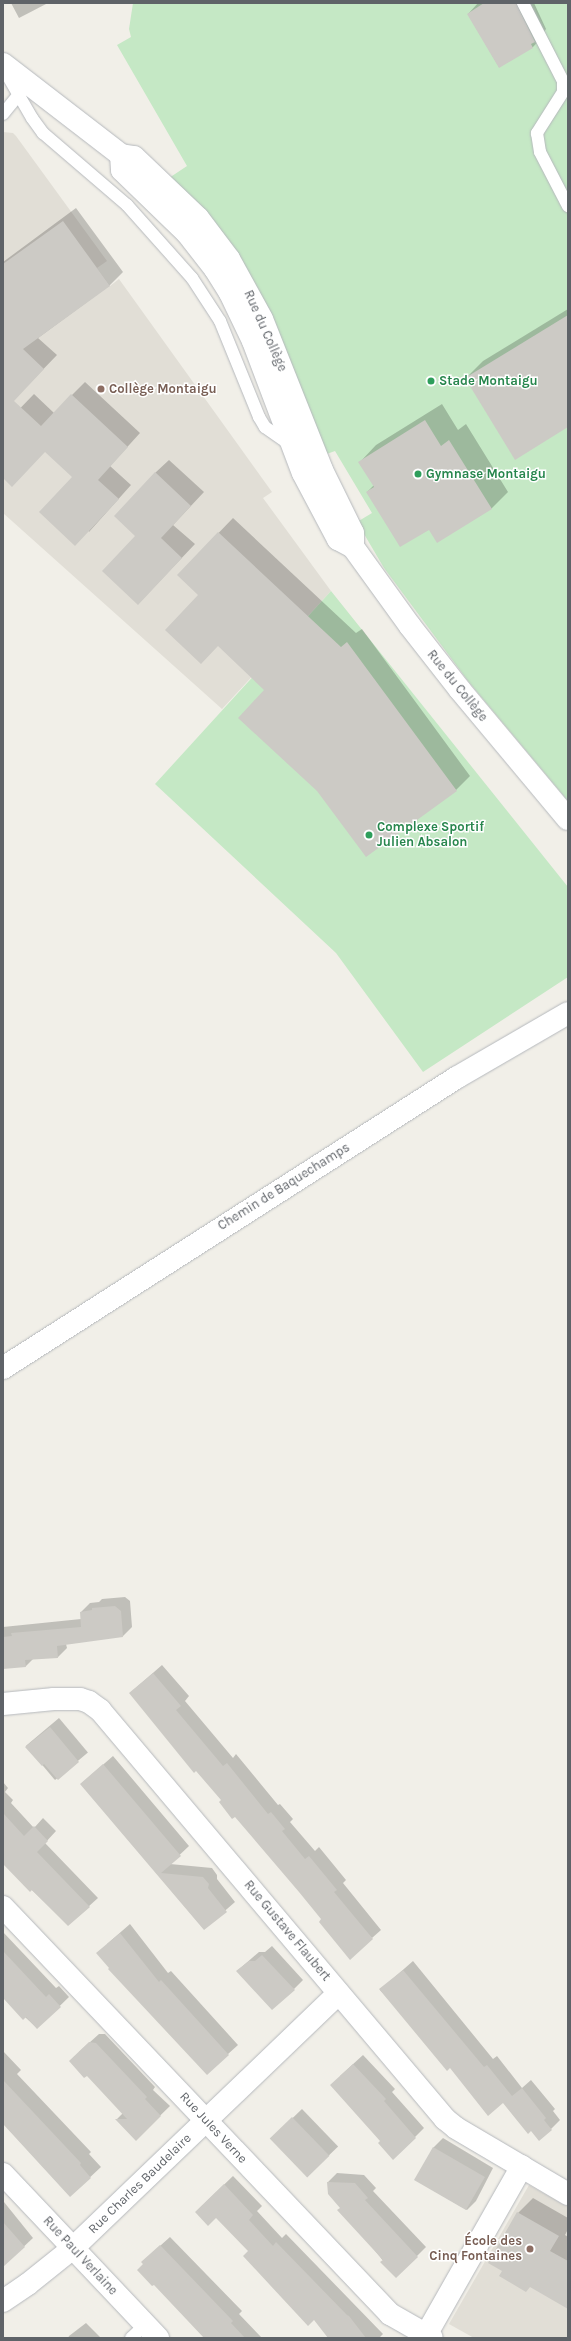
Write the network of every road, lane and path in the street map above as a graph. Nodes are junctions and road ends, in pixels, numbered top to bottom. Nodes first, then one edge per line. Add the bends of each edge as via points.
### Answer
1 (522, 3) edge
2 (3, 64) edge
3 (3, 68) edge
4 (23, 89) junction
5 (3, 114) edge
6 (121, 155) junction
7 (568, 206) edge
8 (292, 442) junction
9 (353, 547) junction
10 (568, 819) edge
11 (568, 1013) edge
12 (3, 1368) edge
13 (3, 1704) edge
14 (3, 1907) edge
15 (339, 1993) junction
16 (206, 2121) junction
17 (522, 2166) junction
18 (3, 2174) edge
19 (568, 2194) edge
20 (73, 2248) junction
21 (3, 2300) edge
22 (145, 2334) edge
23 (429, 2336) edge

1 - 7 lane via 563,81 563,92 537,133 540,152
2 - 4 street, Rue du Collège
3 - 4 lane
4 - 5 lane
4 - 6 street, Rue du Collège
4 - 8 lane via 44,133 127,205 192,278 220,320 265,427 285,441
6 - 8 street, Rue du Collège via 122,170 187,233 230,293 253,341
6 - 9 street, Rue du Collège via 134,157 198,218 241,279 262,319 322,470 353,533
8 - 9 street, Rue du Collège via 306,478 338,539
9 - 10 street, Rue du Collège via 460,690
11 - 12 street, Chemin de Baquechamps via 442,1087
13 - 15 street, Rue Gustave Flaubert via 80,1699 100,1710
14 - 16 street, Rue Jules Verne
15 - 16 street, Rue Charles Baudelaire
15 - 17 street, Rue Gustave Flaubert via 445,2119
16 - 20 street, Rue Charles Baudelaire
16 - 23 street, Rue Jules Verne via 390,2314
17 - 19 street, Rue Gustave Flaubert
17 - 23 street
18 - 20 street, Rue Paul Verlaine
20 - 21 street, Rue Charles Baudelaire via 28,2284
20 - 22 street, Rue Paul Verlaine

